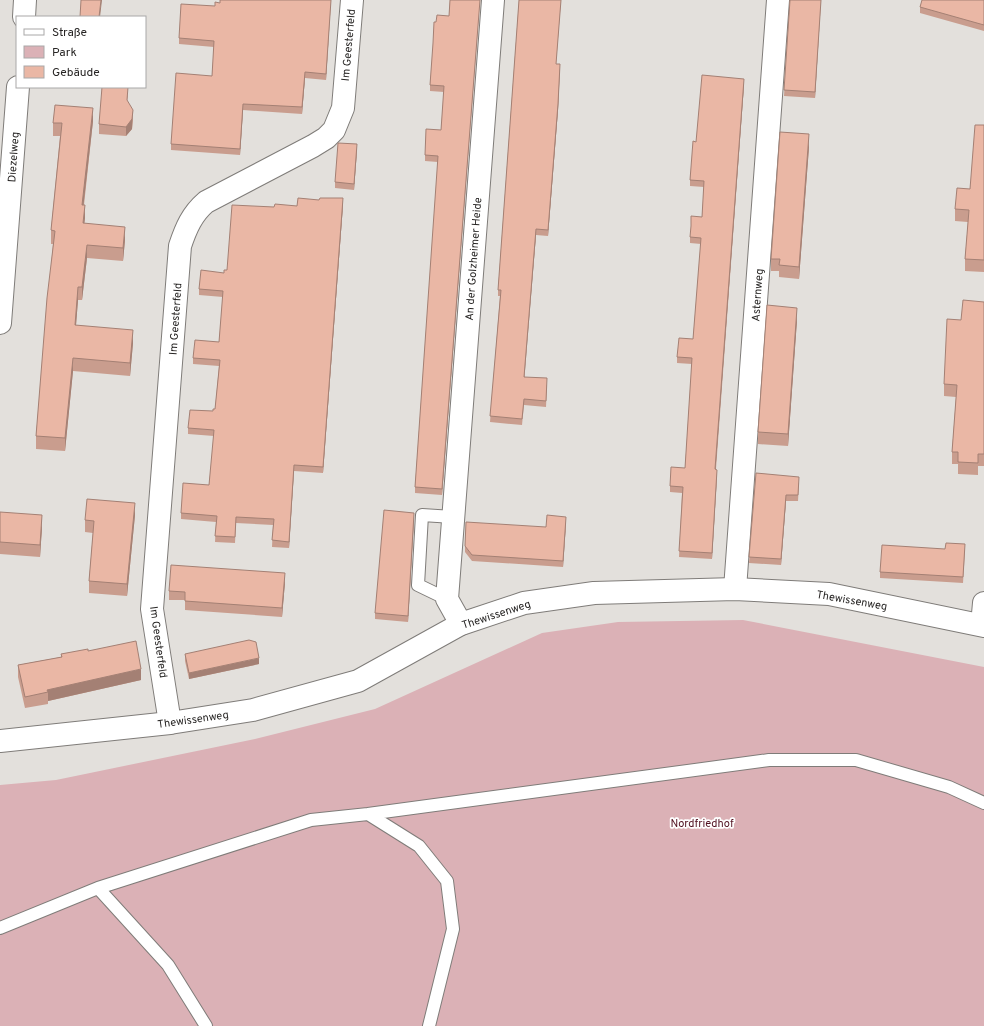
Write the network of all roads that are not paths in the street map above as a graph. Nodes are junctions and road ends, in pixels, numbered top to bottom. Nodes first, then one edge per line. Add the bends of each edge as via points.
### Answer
1 (25, 0) edge
2 (352, 0) edge
3 (493, 0) edge
4 (778, 0) edge
5 (24, 16) edge
6 (18, 88) edge
7 (6, 173) edge
8 (0, 323) edge
9 (453, 517) junction
10 (736, 589) junction
11 (447, 599) junction
12 (984, 603) edge
13 (461, 624) junction
14 (983, 626) edge
15 (170, 723) junction
16 (0, 741) edge
17 (984, 803) edge
18 (368, 814) junction
19 (98, 888) junction
20 (0, 928) edge
21 (206, 1026) edge
22 (429, 1026) edge

1 - 5 street
2 - 15 street, Im Geesterfeld via 343,108 334,130 313,146 206,202 195,211 180,246 152,609
3 - 9 street, An der Golzheimer Heide
4 - 10 street, Asternweg
6 - 7 street, Diezelweg
7 - 8 street, Diezelweg
9 - 11 street, An der Golzheimer Heide
9 - 11 lane via 422,515 418,585
10 - 13 street, Thewissenweg via 594,593 524,603
10 - 14 street, Thewissenweg via 829,594
11 - 13 street
12 - 14 street
13 - 15 street, Thewissenweg via 358,681 253,710
15 - 16 street, Thewissenweg
17 - 18 lane via 950,787 856,760 769,760
18 - 19 lane via 311,820
18 - 22 lane via 419,846 447,881 453,929
19 - 20 lane
19 - 21 lane via 168,965

